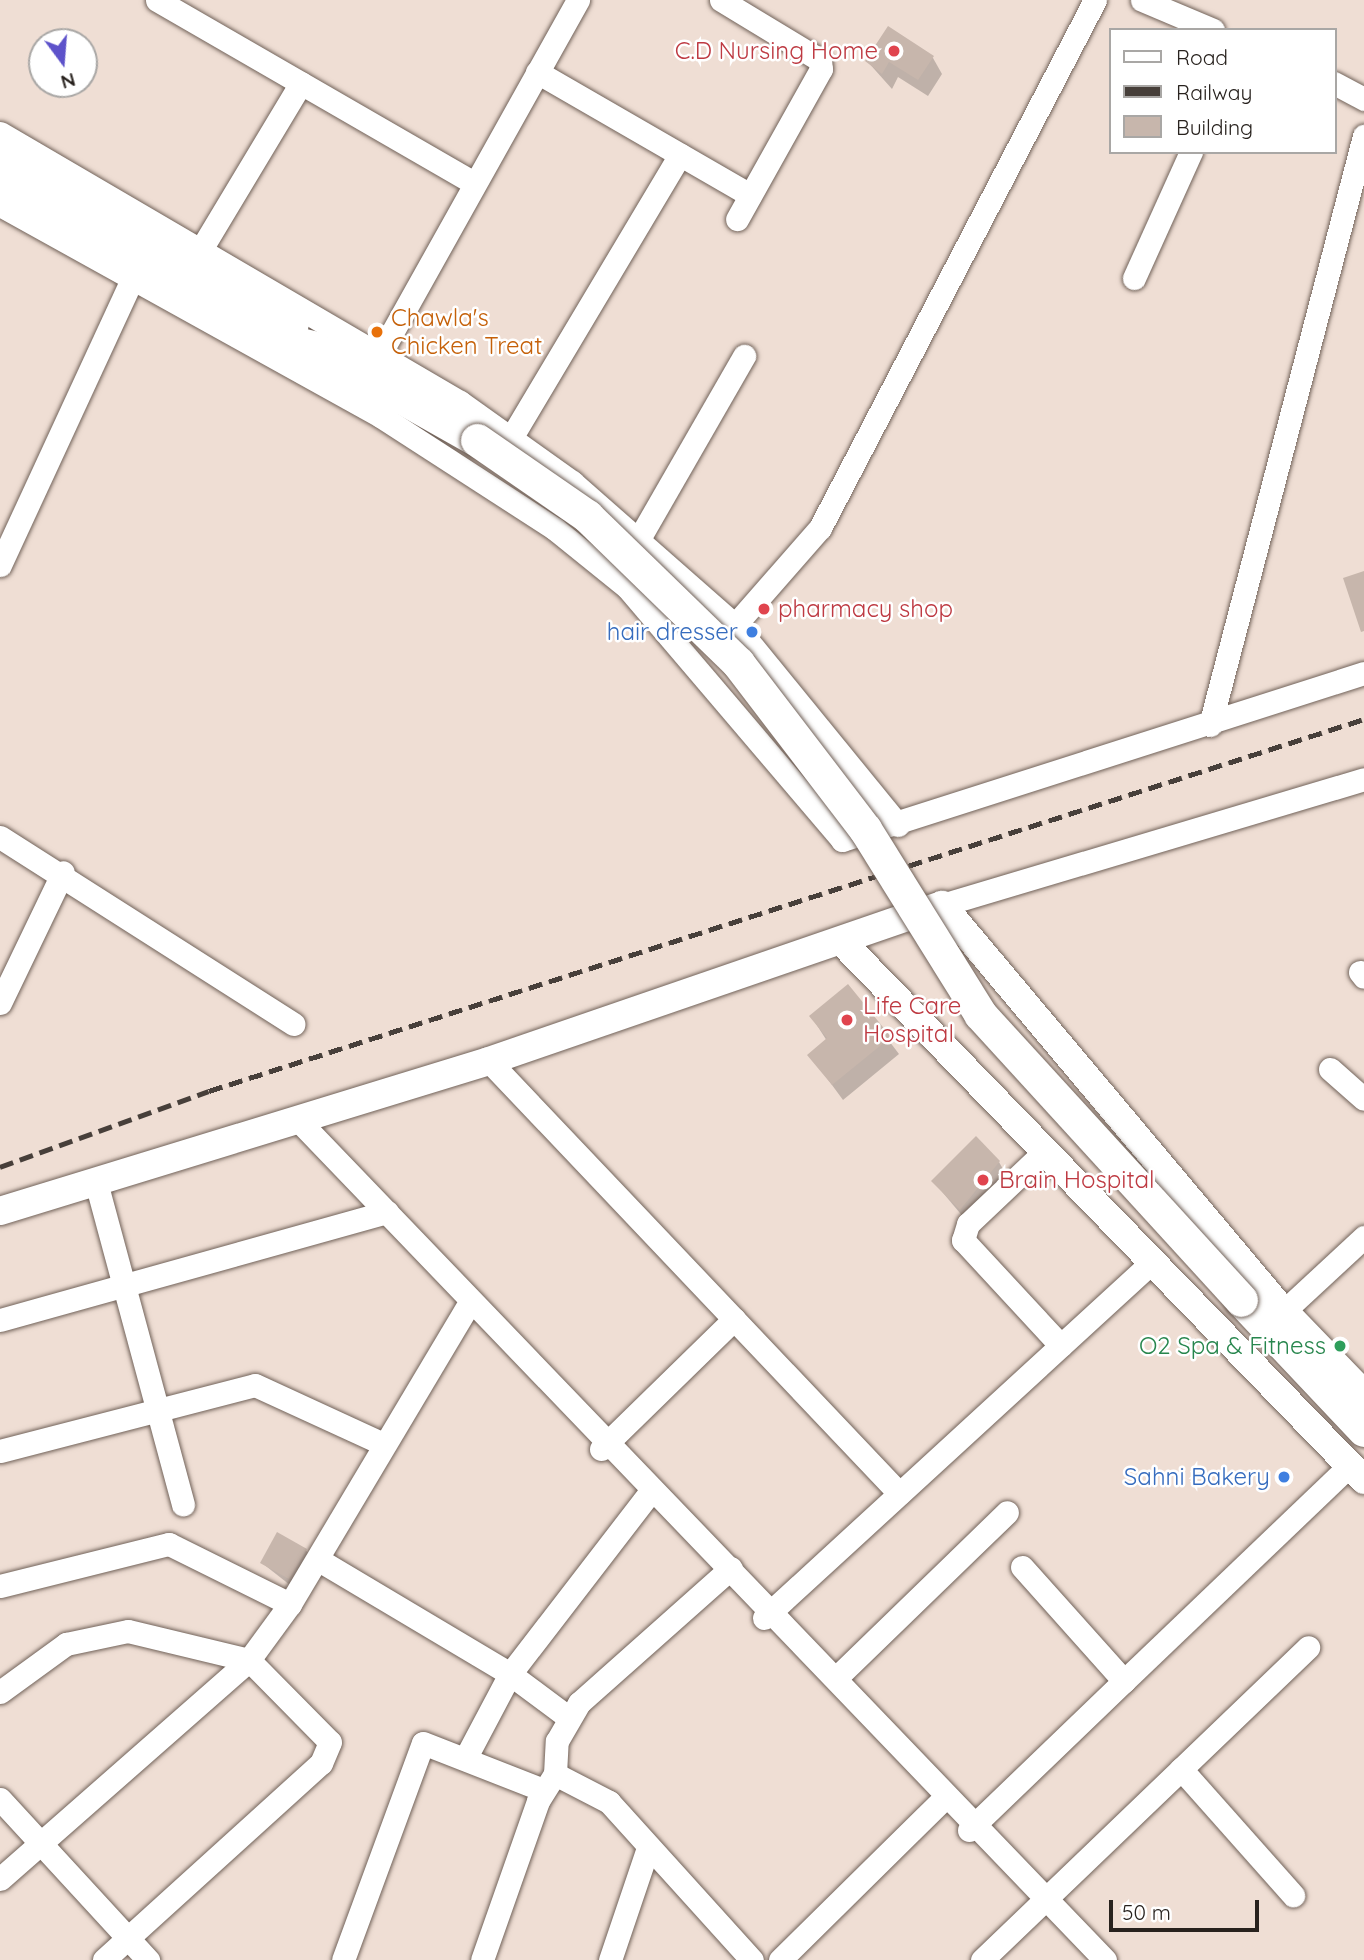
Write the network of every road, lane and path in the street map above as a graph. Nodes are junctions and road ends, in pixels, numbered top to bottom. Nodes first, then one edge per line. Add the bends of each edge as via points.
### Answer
1 (157, 0) edge
2 (721, 0) edge
3 (1095, 0) edge
4 (1142, 0) edge
5 (572, 2) edge
6 (1208, 28) edge
7 (537, 72) junction
8 (301, 83) junction
9 (1336, 84) edge
10 (1364, 99) edge
11 (0, 133) edge
12 (1364, 136) edge
13 (0, 154) edge
14 (680, 154) junction
15 (1191, 154) edge
16 (0, 183) edge
17 (474, 183) junction
18 (750, 195) junction
19 (0, 205) edge
20 (737, 219) dead end
21 (200, 251) junction
22 (1134, 278) dead end
23 (132, 279) junction
24 (312, 347) junction
25 (379, 356) junction
26 (744, 356) dead end
27 (511, 438) junction
28 (640, 537) junction
29 (0, 564) edge
30 (735, 625) junction
31 (1364, 673) edge
32 (1210, 725) junction
33 (1364, 779) edge
34 (898, 825) junction
35 (0, 837) edge
36 (63, 872) junction
37 (942, 905) junction
38 (843, 943) junction
39 (0, 1003) edge
40 (294, 1024) dead end
41 (489, 1061) junction
42 (1330, 1069) dead end
43 (1364, 1099) edge
44 (295, 1124) junction
45 (1045, 1151) junction
46 (96, 1182) junction
47 (0, 1211) edge
48 (382, 1213) junction
49 (1364, 1237) edge
50 (1152, 1262) junction
51 (125, 1285) junction
52 (466, 1309) junction
53 (1284, 1311) junction
54 (0, 1320) edge
55 (734, 1320) junction
56 (1060, 1346) junction
57 (1364, 1394) edge
58 (157, 1406) junction
59 (1364, 1430) edge
60 (383, 1444) junction
61 (606, 1445) junction
62 (0, 1451) edge
63 (1357, 1473) edge
64 (899, 1493) junction
65 (647, 1496) junction
66 (184, 1504) dead end
67 (1007, 1512) dead end
68 (319, 1560) junction
69 (1022, 1567) dead end
70 (726, 1571) junction
71 (0, 1586) edge
72 (290, 1604) junction
73 (767, 1614) junction
74 (1308, 1647) dead end
75 (249, 1660) junction
76 (510, 1674) junction
77 (836, 1678) junction
78 (1124, 1681) junction
79 (0, 1692) edge
80 (568, 1717) junction
81 (466, 1757) junction
82 (1181, 1769) junction
83 (549, 1782) junction
84 (0, 1799) edge
85 (941, 1801) junction
86 (973, 1825) junction
87 (41, 1842) junction
88 (649, 1849) junction
89 (0, 1879) edge
90 (1293, 1895) dead end
91 (1043, 1903) junction
92 (129, 1938) junction
93 (104, 1960) edge
94 (148, 1960) edge
95 (343, 1960) edge
96 (482, 1960) edge
97 (610, 1960) edge
98 (752, 1960) edge
99 (780, 1960) edge
100 (982, 1960) edge
101 (1087, 1960) edge
102 (1105, 1960) edge

1 - 8 street
2 - 18 street via 820,60 821,69
3 - 30 street via 820,528
4 - 6 street
5 - 7 street
7 - 14 street
7 - 17 street
8 - 17 street
8 - 21 street
9 - 10 street
11 - 21 street
12 - 32 street
13 - 24 main road via 284,319
14 - 18 street
14 - 27 street
15 - 22 street
16 - 24 main road via 267,335
17 - 25 street
18 - 20 street
19 - 23 street
21 - 25 street
23 - 29 street
23 - 34 street via 382,417 555,529 627,587 832,834 855,840
24 - 59 main road, bridge via 477,440 587,516 738,663 865,829 980,1014
25 - 27 street
26 - 28 street
27 - 28 street
28 - 30 street
30 - 34 street
31 - 32 street
32 - 34 street
33 - 37 street
35 - 36 street
36 - 39 street
36 - 40 street
37 - 38 street
37 - 53 street
38 - 41 street
38 - 45 street
41 - 44 street
41 - 55 street
42 - 43 street
44 - 46 street
44 - 48 street
45 - 50 street
45 - 56 street via 968,1224 963,1240
46 - 47 street
46 - 51 street
48 - 51 street
48 - 52 street
48 - 61 street
49 - 53 street
50 - 56 street
50 - 63 street
51 - 54 street
51 - 58 street
52 - 60 street
52 - 61 street
53 - 57 street
55 - 61 street
55 - 64 street
56 - 64 street
58 - 60 street via 255,1385
58 - 62 street
58 - 66 street
60 - 68 street
61 - 65 street
61 - 70 street
63 - 78 street
64 - 73 street
65 - 70 street
65 - 76 street
67 - 77 street
68 - 72 street
68 - 76 street
69 - 78 street
70 - 73 street
70 - 80 street
71 - 72 street via 169,1544
72 - 75 street
73 - 77 street
73 - 85 street
74 - 82 street
75 - 79 street via 111,1631 66,1644
75 - 87 street
75 - 92 street via 325,1733 331,1749
76 - 80 street
76 - 81 street
77 - 86 street
78 - 86 street
80 - 83 street via 557,1741
81 - 83 street
81 - 95 street via 433,1743 423,1743 417,1751
82 - 90 street
82 - 91 street
83 - 88 street via 597,1792
83 - 96 street
84 - 87 street
85 - 86 street
85 - 99 street
86 - 91 street
87 - 89 street
87 - 92 street
88 - 97 street
88 - 98 street
91 - 100 street
91 - 101 street
91 - 102 street
92 - 93 street
92 - 94 street

